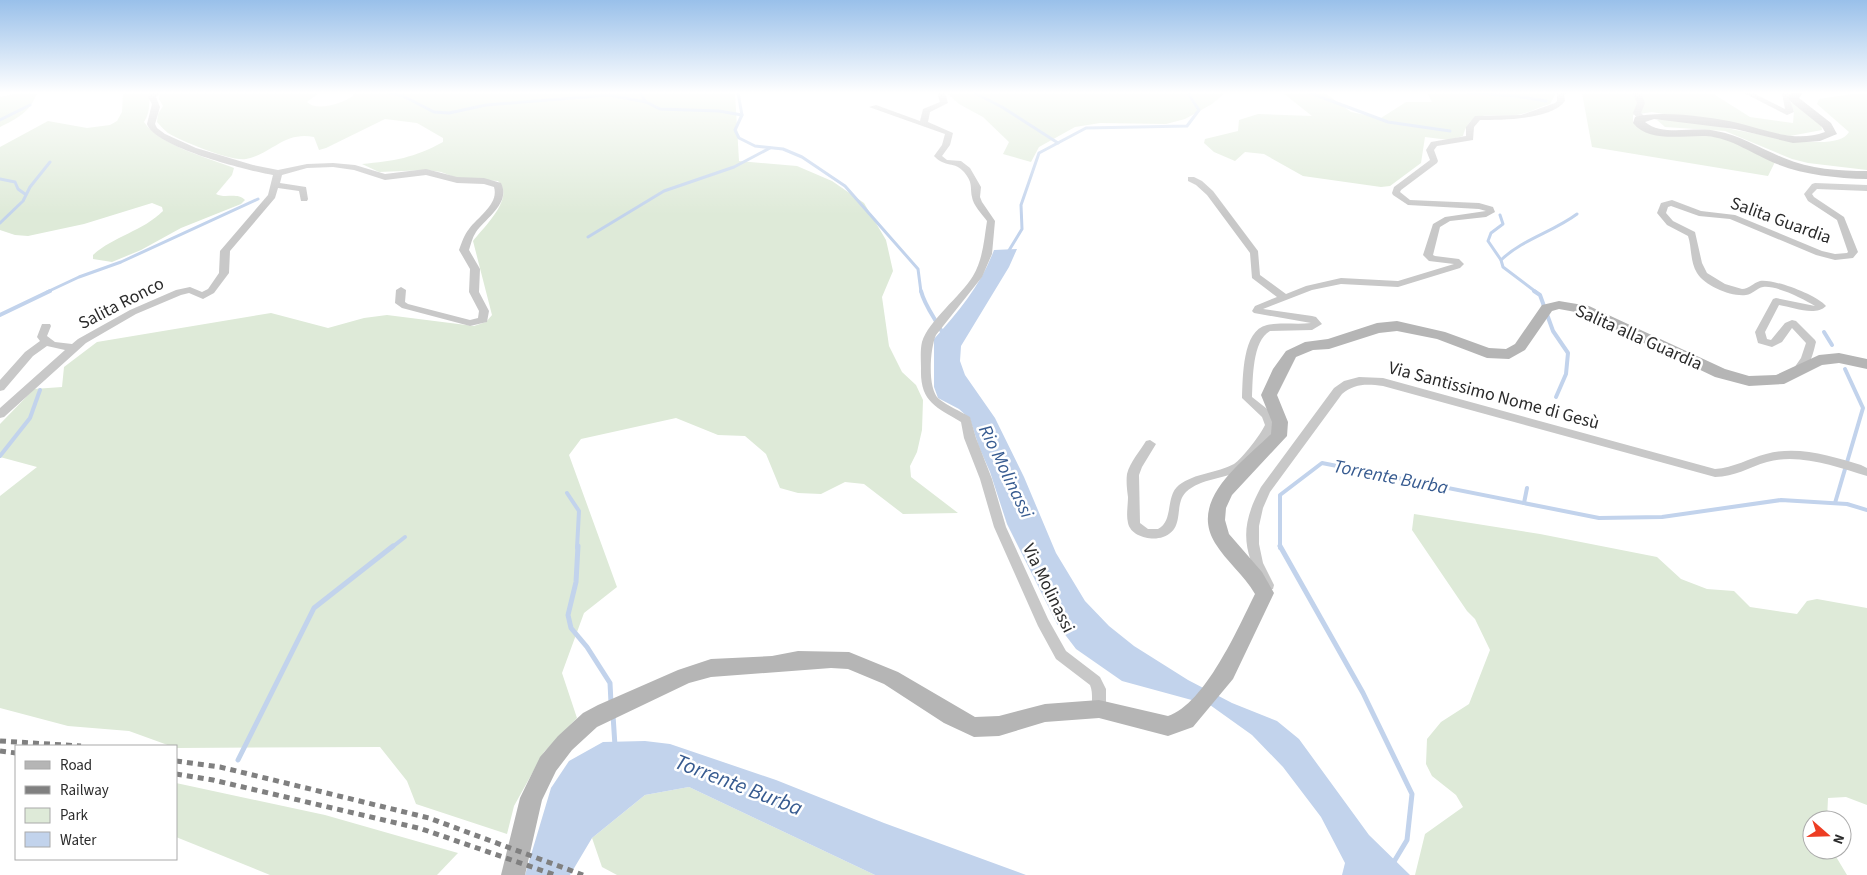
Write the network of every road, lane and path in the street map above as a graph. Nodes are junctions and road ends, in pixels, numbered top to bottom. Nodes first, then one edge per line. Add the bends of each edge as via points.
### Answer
1 (160, 134) edge
2 (950, 134) edge
3 (1470, 134) edge
4 (1715, 134) edge
5 (1767, 134) edge
6 (1831, 134) edge
7 (278, 173) junction
8 (1867, 175) edge
9 (1191, 179) dead end
10 (275, 185) junction
11 (1867, 188) edge
12 (304, 199) dead end
13 (401, 290) dead end
14 (1284, 297) junction
15 (46, 326) dead end
16 (46, 342) junction
17 (74, 348) junction
18 (1867, 364) edge
19 (1799, 368) junction
20 (0, 387) edge
21 (0, 414) edge
22 (1150, 444) dead end
23 (1242, 468) junction
24 (1867, 472) edge
25 (1265, 593) junction
26 (1099, 709) junction
27 (513, 875) edge

1 - 7 street via 189,148
2 - 26 street, Via Molinassi via 938,156 967,170 977,187 978,202 991,221 987,254 977,277 931,334 926,357 929,392 934,401 966,420 1000,527 1043,622 1062,655 1095,681 1099,688
3 - 14 street via 1470,138 1434,144 1430,150 1434,161 1396,193 1408,202 1490,209 1490,213 1448,219 1436,226 1429,242 1429,256 1453,259 1458,266 1407,282 1341,281
4 - 8 main road via 1794,166
5 - 6 main road via 1793,140
7 - 10 street, Salita Ronco
7 - 13 street via 306,166 333,165 385,177 426,172 498,185 500,192 495,206 472,229 464,250 475,269 474,292 484,311 483,320 470,323 405,306 400,303
9 - 14 street via 1210,193 1255,253 1255,276
10 - 12 street via 303,189
10 - 17 street, Salita Ronco via 272,196 224,253 224,273 211,291 203,296 190,290 179,292 133,312
11 - 19 street, Salita Guardia via 1816,186 1808,194 1811,200 1841,219 1853,252 1843,257 1812,250 1732,218 1699,213 1672,203 1661,209 1661,214 1670,223 1692,234 1700,271 1720,286 1746,292 1767,284 1818,302 1821,306 1816,309 1776,301 1760,332 1762,341 1772,344 1792,323 1799,328 1811,342 1806,359
14 - 23 street via 1257,311 1312,319 1317,324 1312,327 1268,328 1257,334 1249,362 1247,398 1267,415 1271,425
15 - 16 street via 42,337
16 - 17 street
16 - 20 street via 29,354
17 - 21 street, Salita Ronco
18 - 19 main road, Salita alla Guardia via 1839,358 1819,360
19 - 23 main road, Salita alla Guardia via 1779,380 1749,381 1730,376 1584,309 1566,306 1547,308 1520,347 1509,354 1487,354 1440,335 1412,328 1377,328 1341,341 1310,345 1291,354 1269,395 1280,422 1279,436
22 - 23 street via 1133,475 1134,524 1148,534 1161,532 1170,526 1174,520 1175,502 1182,490
23 - 25 main road, Salita alla Guardia via 1221,498 1216,525 1222,539
24 - 25 street, Via Santissimo Nome di Gesù via 1840,462 1772,456 1730,474 1715,473 1392,384 1359,380 1338,391 1258,504 1251,546 1268,584
25 - 26 main road via 1226,672 1186,720 1168,726
26 - 27 main road via 1061,710 999,726 974,727 891,678 849,661 798,660 772,665 711,668 684,676 605,712 590,720 565,742 548,764 532,798

